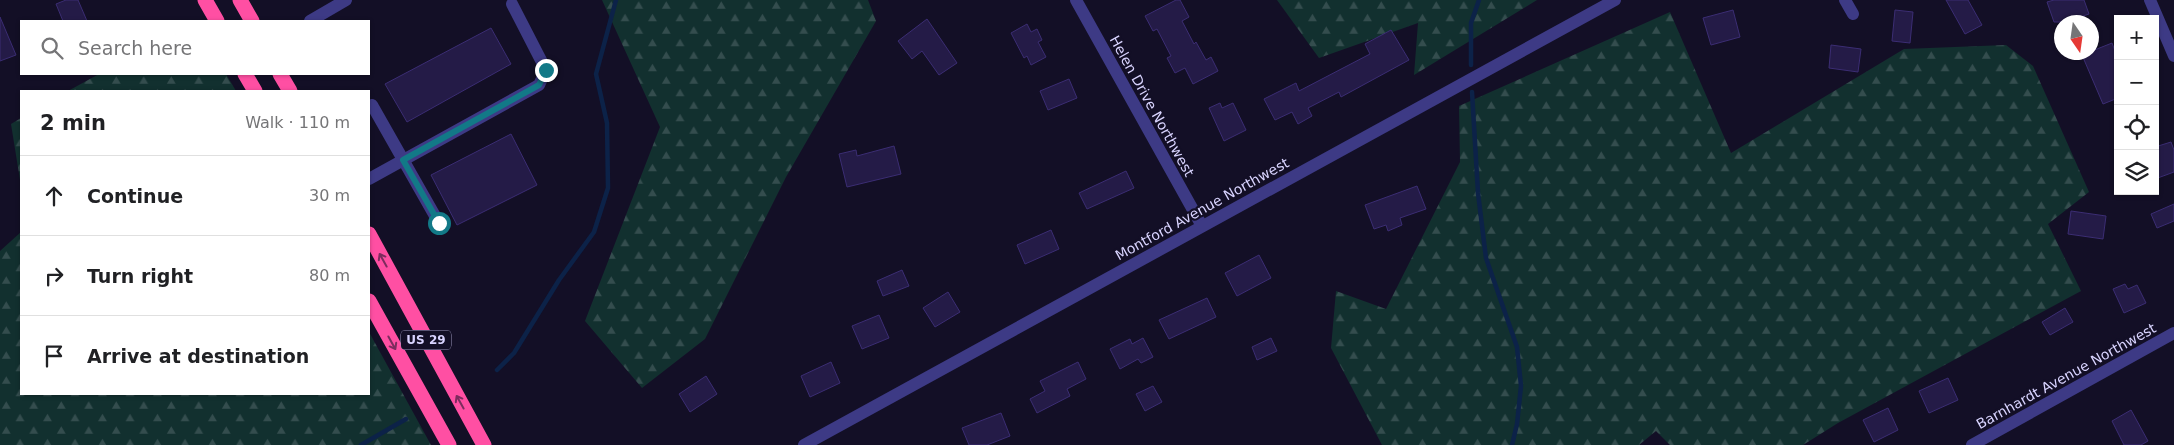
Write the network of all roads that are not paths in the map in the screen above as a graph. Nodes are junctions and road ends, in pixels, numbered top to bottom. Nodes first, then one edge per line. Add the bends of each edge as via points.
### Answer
1 (205, 0) edge
2 (240, 0) edge
3 (346, 0) edge
4 (1076, 0) edge
5 (1615, 0) edge
6 (1845, 0) edge
7 (2150, 0) edge
8 (512, 4) dead end
9 (1853, 14) dead end
10 (216, 20) edge
11 (251, 20) edge
12 (312, 20) edge
13 (2174, 56) edge
14 (246, 75) edge
15 (281, 75) edge
16 (254, 90) edge
17 (289, 90) edge
18 (372, 105) dead end
19 (403, 160) junction
20 (370, 178) edge
21 (439, 223) dead end
22 (1202, 226) junction
23 (370, 236) edge
24 (370, 302) edge
25 (2174, 333) edge
26 (449, 445) edge
27 (484, 445) edge
28 (804, 445) edge
29 (1972, 445) edge

1 - 10 highway
2 - 11 highway
3 - 12 street
4 - 22 street, Helen Drive Northwest
5 - 22 street, Montford Avenue Northwest
6 - 9 street
7 - 13 street
8 - 19 street via 546,70 539,85
14 - 16 highway
15 - 17 highway
18 - 19 street
19 - 20 street
19 - 21 street
22 - 28 street, Montford Avenue Northwest
27 -> 23 highway, US 29
24 -> 26 highway, US 29
25 - 29 street, Barnhardt Avenue Northwest

